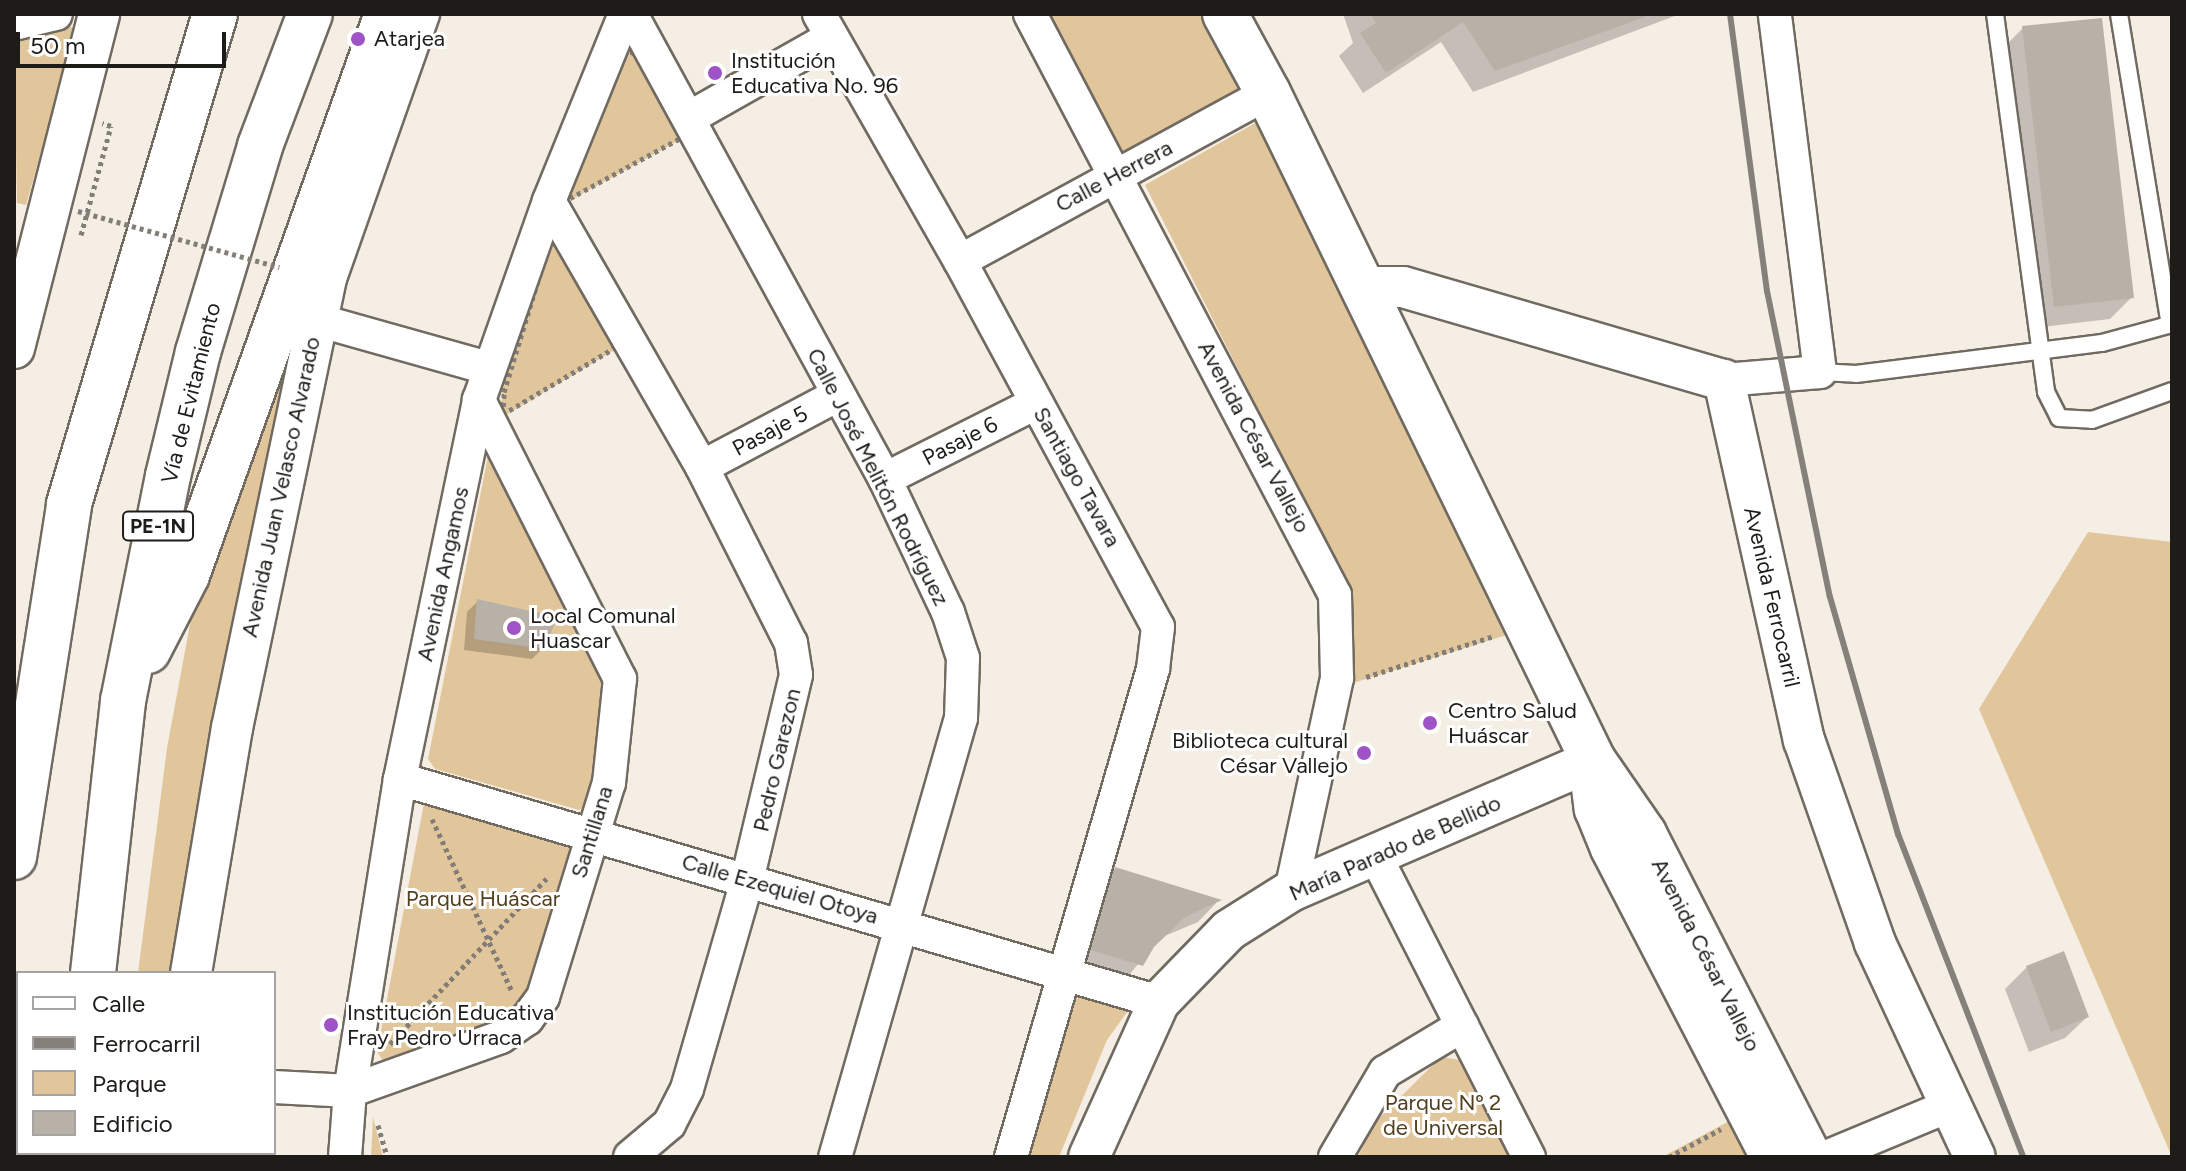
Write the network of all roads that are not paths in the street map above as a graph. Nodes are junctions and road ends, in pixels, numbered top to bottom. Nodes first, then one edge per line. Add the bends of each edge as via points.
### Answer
1 (56, 14) edge
2 (99, 14) edge
3 (310, 14) edge
4 (387, 14) edge
5 (419, 14) edge
6 (628, 14) edge
7 (1030, 14) edge
8 (1225, 14) edge
9 (1775, 14) edge
10 (1995, 14) edge
11 (2119, 14) edge
12 (14, 24) edge
13 (207, 26) edge
14 (826, 26) edge
15 (1268, 93) junction
16 (689, 118) junction
17 (1117, 172) junction
18 (558, 200) junction
19 (14, 259) edge
20 (960, 261) junction
21 (1362, 287) junction
22 (26, 302) junction
23 (317, 320) junction
24 (2171, 324) edge
25 (14, 348) edge
26 (2041, 349) junction
27 (488, 368) junction
28 (1820, 372) junction
29 (1724, 380) junction
30 (2172, 391) edge
31 (838, 395) junction
32 (479, 400) junction
33 (1036, 403) junction
34 (702, 467) junction
35 (885, 479) junction
36 (123, 701) junction
37 (1593, 760) junction
38 (400, 779) junction
39 (590, 835) junction
40 (14, 857) edge
41 (1376, 857) junction
42 (747, 881) junction
43 (1291, 891) junction
44 (904, 924) junction
45 (93, 971) edge
46 (191, 971) edge
47 (1061, 974) junction
48 (1159, 1002) junction
49 (1462, 1026) junction
50 (276, 1087) edge
51 (350, 1091) junction
52 (1951, 1105) junction
53 (345, 1157) edge
54 (630, 1157) edge
55 (835, 1157) edge
56 (1011, 1157) edge
57 (1089, 1157) edge
58 (1335, 1157) edge
59 (1529, 1157) edge
60 (1773, 1157) edge
61 (1809, 1157) edge
62 (1826, 1157) edge
63 (1975, 1157) edge

1 - 12 street
2 - 22 street
3 - 36 main road, Vía de Evitamiento / PE-1N via 260,146 198,352
4 - 36 main road via 187,575
5 - 23 street, Avenida Juan Velasco Alvarado via 327,275
6 - 16 street, Calle José Melitón Rodríguez
6 - 18 street, Avenida Angamos
7 - 17 street, Avenida César Vallejo
8 - 15 main road, Avenida César Vallejo
9 - 28 street
10 - 26 lane
11 - 24 lane
13 - 40 main road via 69,504
14 - 16 street
14 - 20 street, Santiago Tavara
15 - 17 street, Calle Herrera
15 - 21 main road, Avenida César Vallejo
16 - 31 street, Calle José Melitón Rodríguez
17 - 20 street, Calle Herrera
17 - 43 street, Avenida César Vallejo via 1335,595 1337,678
18 - 27 street, Avenida Angamos
18 - 34 street, Pedro Garezon
19 - 22 street
20 - 33 street, Santiago Tavara
21 - 29 street via 1403,287
21 - 37 main road, Avenida César Vallejo
22 - 25 street
23 - 27 street
23 - 46 street, Avenida Juan Velasco Alvarado via 232,728
24 - 26 lane via 2102,343
26 - 28 lane via 1856,374
26 - 30 lane via 2046,392 2059,418 2092,420
27 - 32 street, Avenida Angamos
28 - 29 street
29 - 52 street, Avenida Ferrocarril via 1804,740 1875,943
31 - 34 street, Pasaje 5
31 - 35 street, Calle José Melitón Rodríguez
32 - 38 street, Avenida Angamos
32 - 39 street, Santillana via 620,679 609,783
33 - 35 street, Pasaje 6
33 - 47 street, Santiago Tavara via 1158,627 1153,669
34 - 42 street, Pedro Garezon via 791,643 796,675
35 - 44 street, Calle José Melitón Rodríguez via 957,634 965,678 961,718
36 - 45 main road, Vía de Evitamiento / PE-1N
37 - 41 street, María Parado de Bellido
37 - 60 main road, Avenida César Vallejo via 1592,786 1613,848
37 - 61 main road, Avenida César Vallejo via 1644,834
38 - 39 street, Calle Ezequiel Otoya
38 - 51 street, Avenida Angamos
39 - 42 street, Calle Ezequiel Otoya
39 - 51 street, Santillana via 543,997 527,1019 501,1037
41 - 43 street, María Parado de Bellido
41 - 49 street
42 - 44 street, Calle Ezequiel Otoya
42 - 54 street, Pedro Garezon via 687,1089 669,1124
43 - 48 street, María Parado de Bellido via 1229,930
44 - 47 street, Calle Ezequiel Otoya
44 - 55 street, Calle José Melitón Rodríguez
47 - 48 street, Calle Ezequiel Otoya
47 - 56 street, Santiago Tavara
48 - 57 street, María Parado de Bellido
49 - 58 street via 1385,1072
49 - 59 street
50 - 51 street, Santillana
51 - 53 street, Avenida Angamos
52 - 62 street
52 - 63 street, Avenida Ferrocarril

